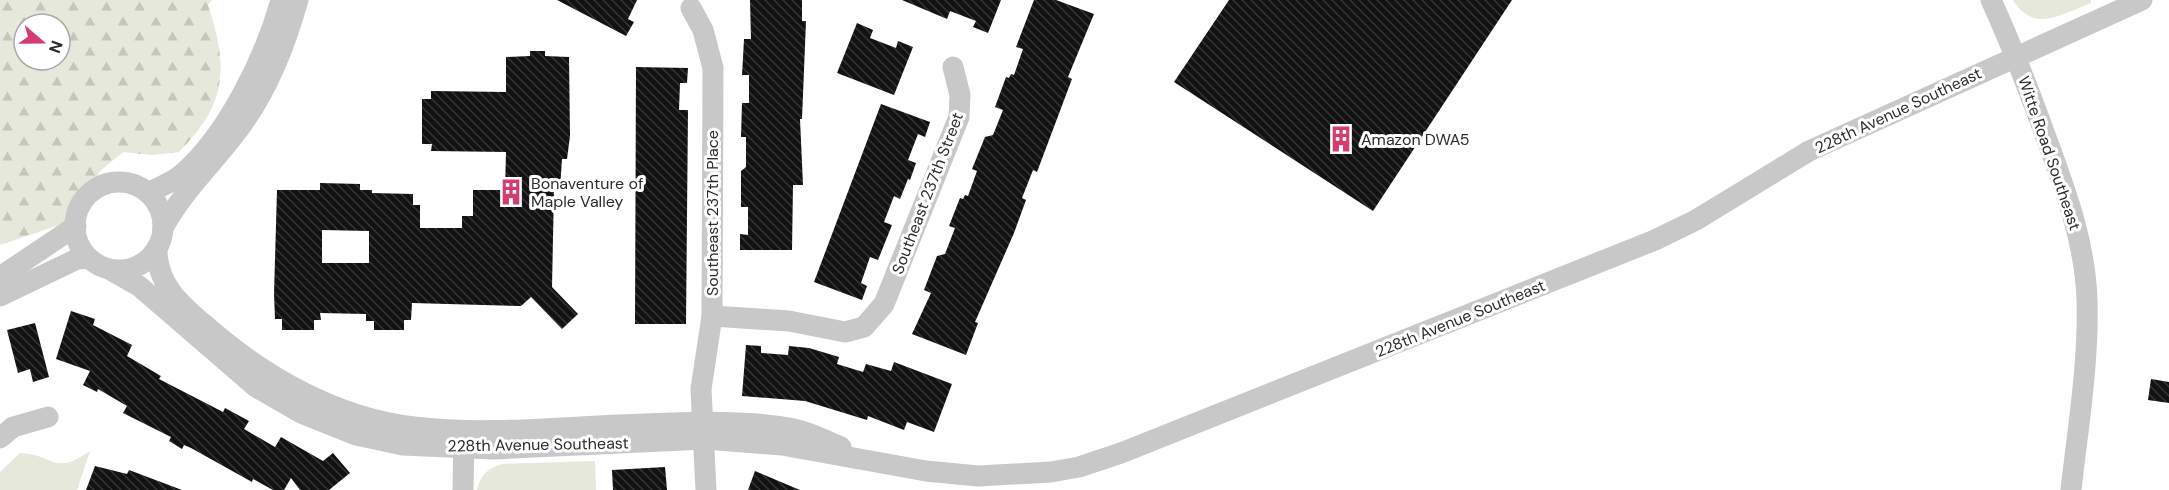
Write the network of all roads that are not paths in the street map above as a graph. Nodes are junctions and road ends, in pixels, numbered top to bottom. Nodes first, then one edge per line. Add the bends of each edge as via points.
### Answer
1 (281, 0) edge
2 (298, 0) edge
3 (1991, 0) edge
4 (2142, 0) edge
5 (691, 8) dead end
6 (2016, 56) junction
7 (953, 67) dead end
8 (148, 193) junction
9 (75, 226) junction
10 (163, 228) junction
11 (157, 248) junction
12 (89, 258) junction
13 (109, 269) junction
14 (0, 277) edge
15 (0, 296) edge
16 (712, 316) junction
17 (48, 417) dead end
18 (704, 430) junction
19 (0, 438) edge
20 (464, 439) junction
21 (463, 490) edge
22 (706, 490) edge
23 (2071, 490) edge

1 - 8 street via 253,75 220,128 180,175
2 - 10 street via 279,59 264,88 242,124 184,193
3 - 6 street, Witte Road Southeast
4 - 6 street, 228th Avenue Southeast
5 - 16 street, Southeast 237th Place via 703,30 713,68
6 - 18 street, 228th Avenue Southeast via 1809,151 1696,220 1655,240 1111,457 1050,472 978,476 926,471
6 - 23 street, Witte Road Southeast via 2073,211 2082,251 2087,298 2086,356
7 - 16 street, Southeast 237th Street via 960,95 959,117 876,316 864,327 845,332 789,321
8 - 9 street via 130,183 101,186 85,199
8 - 10 street via 159,207
9 - 12 street
9 - 14 street
10 - 11 street
11 - 13 street via 135,267
11 - 20 street, 228th Avenue Southeast via 160,273 177,301 253,362 308,395 356,414
12 - 13 street
12 - 15 street via 77,259
13 - 20 street, 228th Avenue Southeast via 139,286 256,387 301,413 356,435 403,445
16 - 18 street, Southeast 237th Place via 702,370
17 - 19 street via 13,427
18 - 20 street, 228th Avenue Southeast
18 - 22 street, Southeast 237th Place
20 - 21 street

